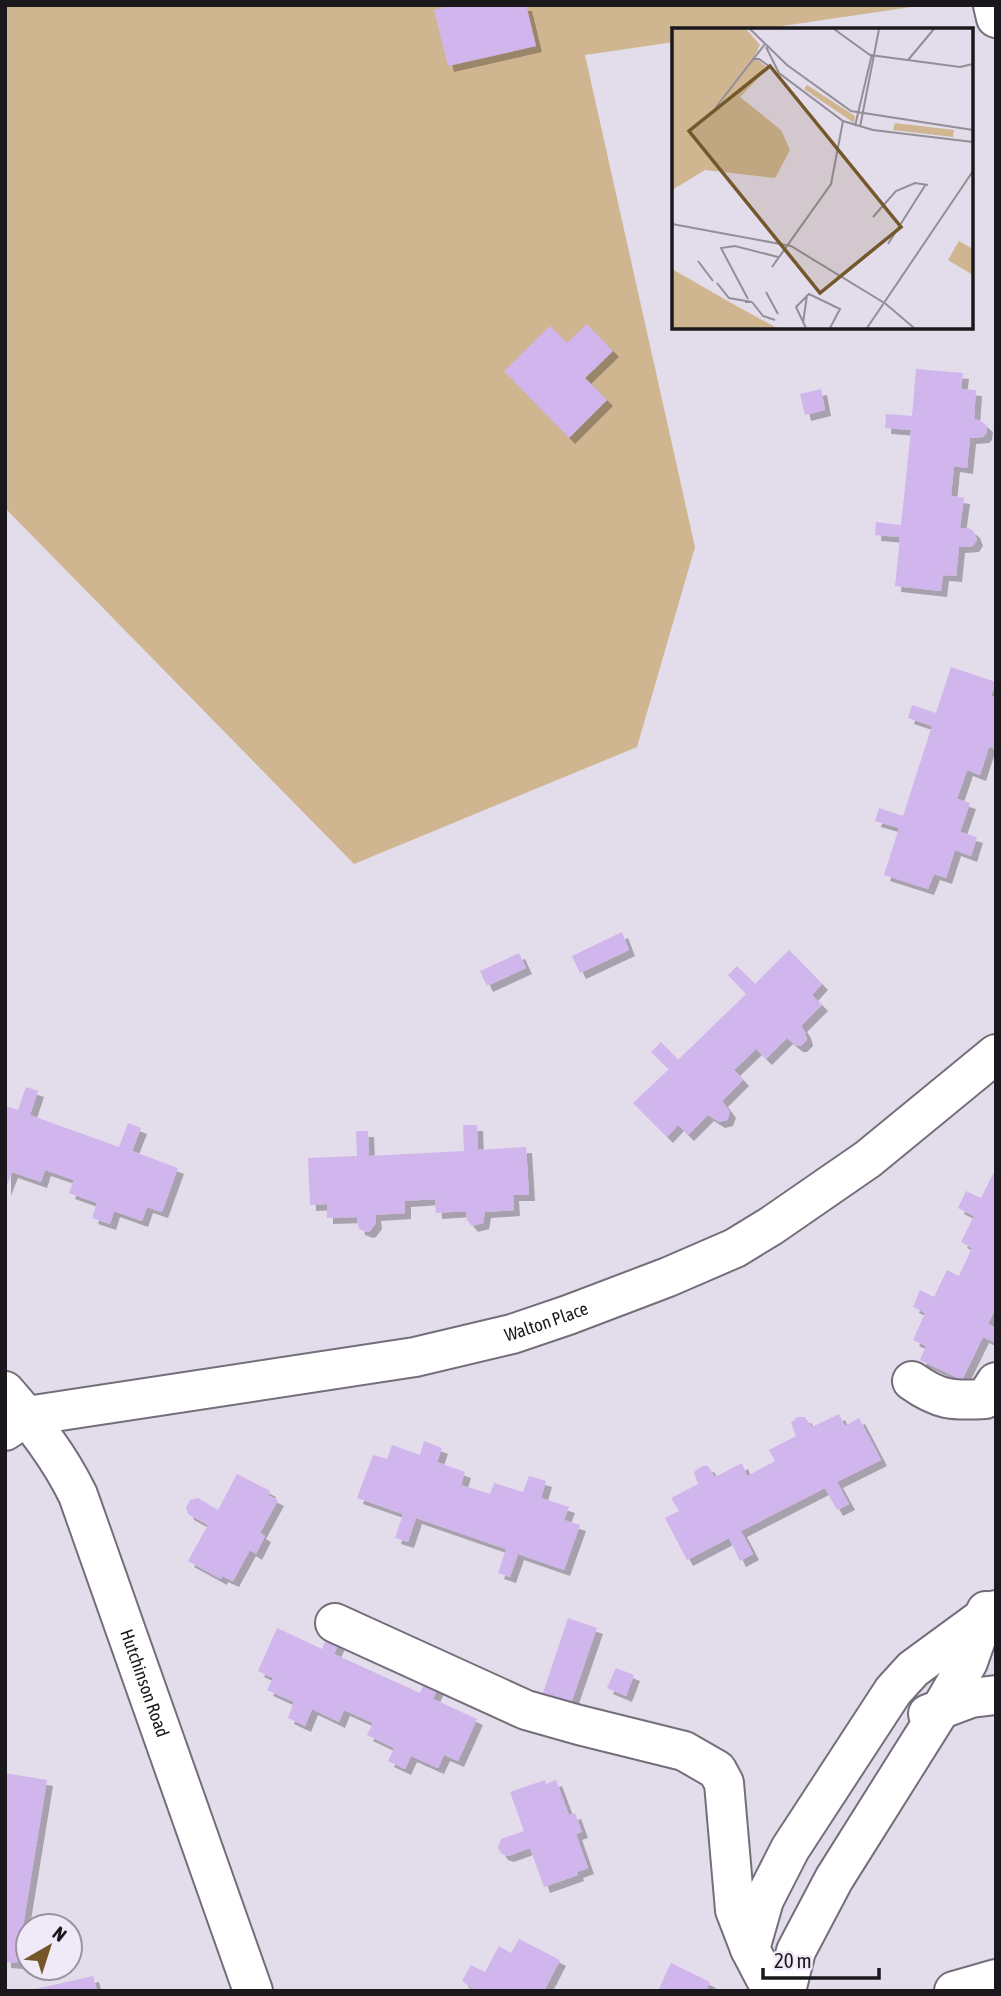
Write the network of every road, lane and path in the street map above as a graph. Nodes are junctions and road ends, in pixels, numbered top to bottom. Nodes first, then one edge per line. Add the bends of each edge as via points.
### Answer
1 (993, 5) edge
2 (996, 18) edge
3 (996, 1054) edge
4 (912, 1381) dead end
5 (996, 1382) edge
6 (13, 1412) edge
7 (992, 1603) edge
8 (335, 1623) dead end
9 (996, 1695) edge
10 (942, 1707) junction
11 (852, 1754) junction
12 (750, 1950) junction
13 (996, 1979) edge
14 (253, 1991) edge
15 (772, 1991) edge
16 (786, 1991) edge
17 (954, 1991) edge

1 - 2 street
3 - 6 street, Walton Place via 868,1159 735,1248 568,1315 415,1357
4 - 5 street via 930,1394 958,1400 985,1399
6 - 14 street, Hutchinson Road via 51,1447 78,1495
7 - 10 street via 968,1662
7 - 11 street via 893,1691
8 - 12 street via 526,1710 684,1751 717,1770 724,1783 735,1910
9 - 10 street
10 - 11 street
10 - 16 street via 834,1879 796,1951
11 - 12 street via 790,1849 764,1900
12 - 15 street
13 - 17 street

